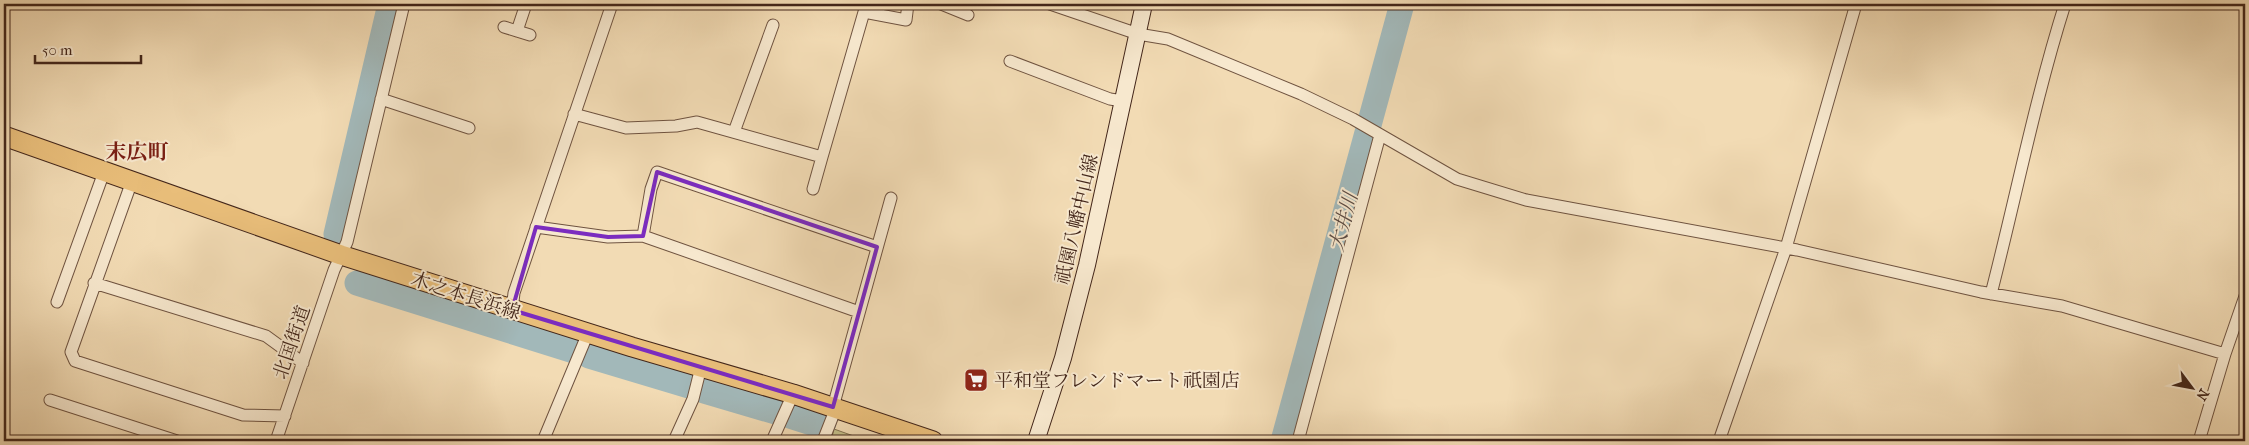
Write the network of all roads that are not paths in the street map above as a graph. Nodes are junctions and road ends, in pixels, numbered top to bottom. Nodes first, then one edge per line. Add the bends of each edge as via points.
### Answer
1 (404, 4) edge
2 (526, 4) edge
3 (612, 4) edge
4 (908, 4) edge
5 (941, 4) edge
6 (1050, 4) edge
7 (1144, 4) edge
8 (1856, 4) edge
9 (2065, 4) edge
10 (1081, 9) edge
11 (968, 15) dead end
12 (773, 25) dead end
13 (504, 27) dead end
14 (517, 31) junction
15 (1138, 34) junction
16 (530, 35) dead end
17 (1010, 61) dead end
18 (381, 99) junction
19 (1123, 101) junction
20 (574, 114) junction
21 (469, 128) dead end
22 (734, 132) junction
23 (1378, 134) junction
24 (4, 136) edge
25 (822, 157) junction
26 (104, 172) junction
27 (132, 181) junction
28 (813, 189) dead end
29 (891, 198) dead end
30 (536, 227) junction
31 (643, 236) junction
32 (877, 247) junction
33 (1786, 248) junction
34 (341, 255) junction
35 (94, 284) junction
36 (1991, 294) junction
37 (2245, 296) edge
38 (57, 302) dead end
39 (512, 310) junction
40 (859, 312) junction
41 (588, 333) junction
42 (2225, 354) junction
43 (303, 363) junction
44 (701, 367) junction
45 (793, 394) junction
46 (50, 400) dead end
47 (834, 407) junction
48 (285, 416) junction
49 (177, 441) edge
50 (276, 441) edge
51 (543, 441) edge
52 (674, 441) edge
53 (772, 441) edge
54 (823, 441) edge
55 (932, 441) edge
56 (1036, 441) edge
57 (1298, 441) edge
58 (1719, 441) edge
59 (2198, 441) edge

1 - 18 street, 北国街道
2 - 14 street
3 - 20 street
4 - 25 street via 906,20 864,12
5 - 11 street
6 - 10 street
7 - 15 main road, 祇園八幡中山線
8 - 33 street
9 - 36 street via 2035,107
10 - 15 street
12 - 22 street
13 - 14 street
14 - 16 street
15 - 19 main road, 祇園八幡中山線
15 - 23 street via 1168,38 1301,94
17 - 19 street
18 - 21 street
18 - 34 street, 北国街道 via 347,242
19 - 56 main road, 祇園八幡中山線 via 1066,348
20 - 22 street via 626,128 697,122
20 - 30 street
22 - 25 street
23 - 33 street via 1457,179 1526,200
23 - 57 street
24 - 26 main road, 木之本長浜線
25 - 28 street
26 - 27 main road, 木之本長浜線
26 - 38 street
27 - 34 main road, 木之本長浜線
27 - 35 street
29 - 32 street
30 - 31 street via 608,236
30 - 39 street via 514,293
31 - 32 street via 651,189 658,172
31 - 40 street
32 - 40 street
33 - 36 street
33 - 58 street
34 - 39 main road, 木之本長浜線
34 - 43 street, 北国街道
35 - 43 street via 266,336
35 - 48 street via 71,352 75,361 244,415
36 - 42 street via 2062,306
37 - 42 street
39 - 41 main road, 木之本長浜線
40 - 47 street
41 - 44 main road, 木之本長浜線
41 - 51 street
42 - 59 street
43 - 48 street, 北国街道
44 - 45 main road, 木之本長浜線
44 - 52 street via 693,399
45 - 47 main road, 木之本長浜線
45 - 53 street
46 - 49 street
47 - 54 street
47 - 55 main road, 木之本長浜線
48 - 50 street, 北国街道

